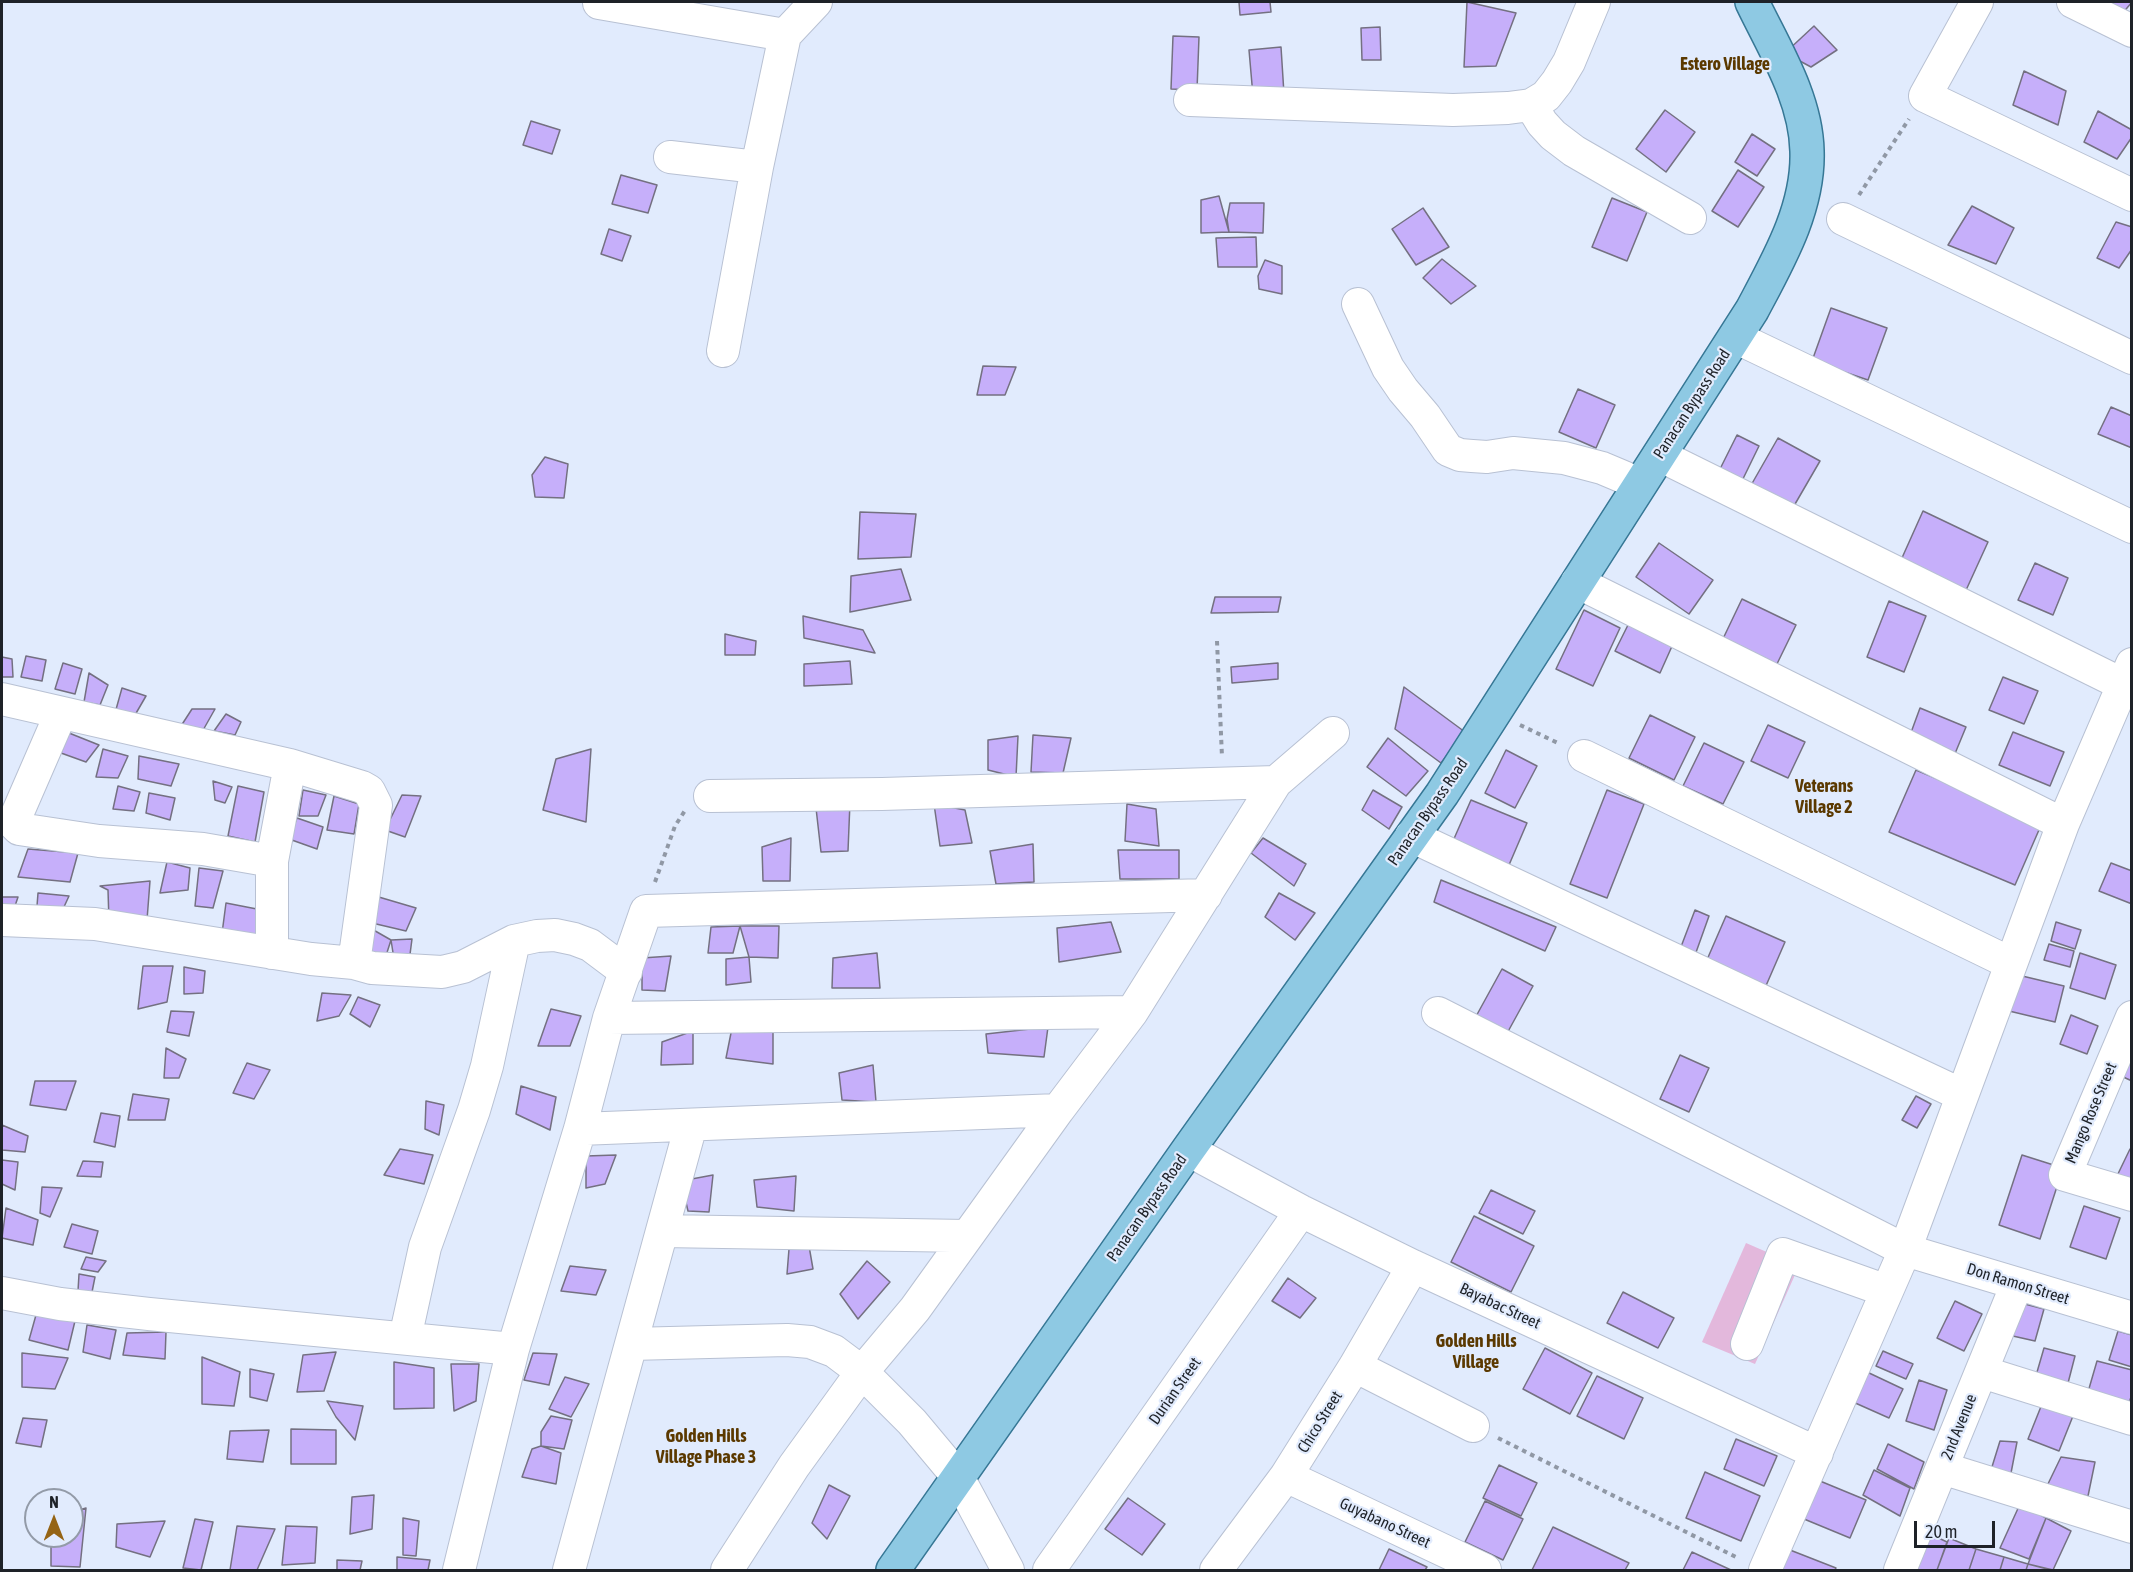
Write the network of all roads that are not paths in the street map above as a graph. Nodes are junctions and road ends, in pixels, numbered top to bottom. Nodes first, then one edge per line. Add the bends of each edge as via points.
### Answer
1 (816, 2) edge
2 (1594, 2) edge
3 (1752, 2) edge
4 (1977, 2) edge
5 (2073, 2) edge
6 (599, 3) edge
7 (2132, 31) edge
8 (785, 35) junction
9 (1190, 100) dead end
10 (1531, 105) junction
11 (670, 157) dead end
12 (757, 167) junction
13 (2132, 195) edge
14 (1690, 218) dead end
15 (1843, 219) road end
16 (1358, 304) dead end
17 (1735, 337) junction
18 (723, 351) dead end
19 (2132, 358) edge
20 (1659, 455) junction
21 (1640, 484) junction
22 (2132, 527) edge
23 (1577, 582) junction
24 (2129, 679) edge
25 (2, 699) edge
26 (61, 713) junction
27 (1333, 733) dead end
28 (1584, 756) road end
29 (290, 765) junction
30 (1276, 782) junction
31 (710, 796) road end
32 (2063, 824) junction
33 (1411, 836) junction
34 (272, 861) junction
35 (1206, 894) junction
36 (2, 920) edge
37 (514, 941) junction
38 (272, 953) junction
39 (354, 963) junction
40 (2010, 963) junction
41 (626, 972) junction
42 (1132, 1012) junction
43 (1438, 1013) dead end
44 (2132, 1017) edge
45 (609, 1018) junction
46 (1962, 1095) junction
47 (1058, 1110) junction
48 (691, 1125) junction
49 (580, 1129) junction
50 (1188, 1150) junction
51 (2132, 1195) edge
52 (1301, 1211) junction
53 (662, 1231) junction
54 (967, 1236) junction
55 (1905, 1250) junction
56 (1413, 1266) junction
57 (2017, 1284) junction
58 (1887, 1291) junction
59 (2, 1293) edge
60 (2132, 1318) edge
61 (405, 1338) junction
62 (631, 1344) junction
63 (1747, 1344) dead end
64 (513, 1349) junction
65 (1355, 1366) junction
66 (862, 1372) junction
67 (1982, 1372) junction
68 (2132, 1419) edge
69 (1473, 1426) road end
70 (1816, 1453) junction
71 (1942, 1468) junction
72 (1286, 1476) junction
73 (958, 1478) junction
74 (2132, 1527) edge
75 (1753, 1565) edge
76 (459, 1570) edge
77 (569, 1570) edge
78 (727, 1570) edge
79 (893, 1570) edge
80 (1008, 1570) edge
81 (1049, 1570) edge
82 (1216, 1570) edge
83 (1485, 1570) edge
84 (1900, 1570) edge

1 - 8 street
2 - 10 street via 1557,82 1546,96
3 - 17 main road, Panacan Bypass Road via 1788,76 1802,116 1808,151 1802,199 1783,251
4 - 13 street via 1925,96
5 - 7 street
6 - 8 street
8 - 12 street
9 - 10 street via 1453,110
10 - 14 street via 1542,123 1574,151
11 - 12 street
12 - 18 street
15 - 19 street
16 - 21 street via 1388,368 1448,450 1472,456 1520,453 1564,458 1594,465
17 - 20 main road, Panacan Bypass Road
17 - 22 street
20 - 21 main road, Panacan Bypass Road
20 - 24 street
21 - 23 main road, Panacan Bypass Road
23 - 32 street
23 - 33 main road, Panacan Bypass Road via 1496,713
24 - 32 street
25 - 26 street
26 - 29 street
26 - 34 street via 18,812 15,825 19,829 99,841 203,849
27 - 30 street
28 - 40 street
29 - 34 street
29 - 39 street via 362,787 369,791 376,805
30 - 31 street
30 - 35 street
32 - 40 street
33 - 46 street
33 - 50 main road, Panacan Bypass Road
34 - 38 street
35 - 41 street via 646,911
35 - 42 street
36 - 38 street via 94,924
37 - 39 street via 463,968 442,972 372,968
37 - 41 street via 555,935 574,939 590,945
37 - 61 street via 487,1066 425,1246
38 - 39 street
40 - 46 street
41 - 45 street
42 - 45 street
42 - 47 street
43 - 55 street, Don Ramon Street
44 - 51 street, Mango Rose Street via 2065,1175
45 - 49 street
46 - 55 street
47 - 48 street
47 - 54 street
48 - 49 street
48 - 53 street
49 - 64 street
50 - 52 street, Bayabac Street
50 - 73 main road, Panacan Bypass Road
52 - 56 street, Bayabac Street
52 - 81 street, Durian Street
53 - 54 street
53 - 62 street
54 - 66 street via 915,1309
55 - 57 street, Don Ramon Street
55 - 58 street
56 - 65 street, Chico Street
56 - 70 street, Bayabac Street
57 - 60 street, Don Ramon Street
57 - 67 street, 2nd Avenue
58 - 63 street via 1783,1254
58 - 70 street
59 - 61 street via 138,1313
61 - 64 street
62 - 66 street via 810,1342 834,1350
62 - 77 street
64 - 76 street
65 - 69 street
65 - 72 street, Chico Street
66 - 73 street via 912,1422
66 - 78 street via 794,1466
67 - 68 street
67 - 71 street, 2nd Avenue
70 - 75 street
71 - 74 street
71 - 84 street, 2nd Avenue
72 - 82 street, Chico Street
72 - 83 street, Guyabano Street
73 - 79 main road, Panacan Bypass Road
73 - 80 street

